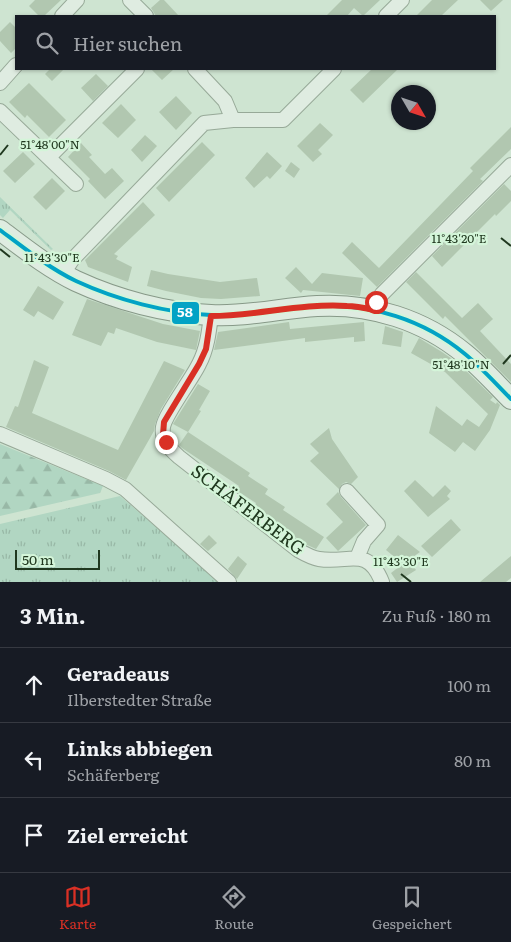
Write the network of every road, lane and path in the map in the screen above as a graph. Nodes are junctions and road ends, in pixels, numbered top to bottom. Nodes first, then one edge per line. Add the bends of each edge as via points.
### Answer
1 (77, 0) edge
2 (130, 0) edge
3 (402, 0) edge
4 (63, 15) edge
5 (145, 15) edge
6 (387, 15) edge
7 (15, 67) edge
8 (136, 70) edge
9 (196, 70) edge
10 (333, 70) edge
11 (0, 83) edge
12 (0, 111) edge
13 (233, 120) junction
14 (49, 157) junction
15 (511, 165) edge
16 (76, 184) dead end
17 (0, 230) edge
18 (63, 274) junction
19 (374, 310) junction
20 (211, 316) junction
21 (511, 399) edge
22 (0, 434) edge
23 (347, 491) dead end
24 (357, 558) junction
25 (229, 582) edge
26 (382, 582) edge

1 - 4 street
2 - 5 street
3 - 6 street
7 - 11 street
8 - 14 street
9 - 13 street via 225,101
10 - 13 street via 283,120
12 - 14 street
13 - 18 street via 204,123 72,260
14 - 16 street
15 - 19 street via 382,294
17 - 18 street
18 - 20 street via 146,305
19 - 20 street via 317,306
19 - 21 street via 419,325 450,342
20 - 24 street, SCHÄFERBERG via 206,349 164,422 166,442 179,457 298,550 318,559
22 - 25 street via 125,489
23 - 24 street via 378,525 364,541
24 - 26 street via 372,564

